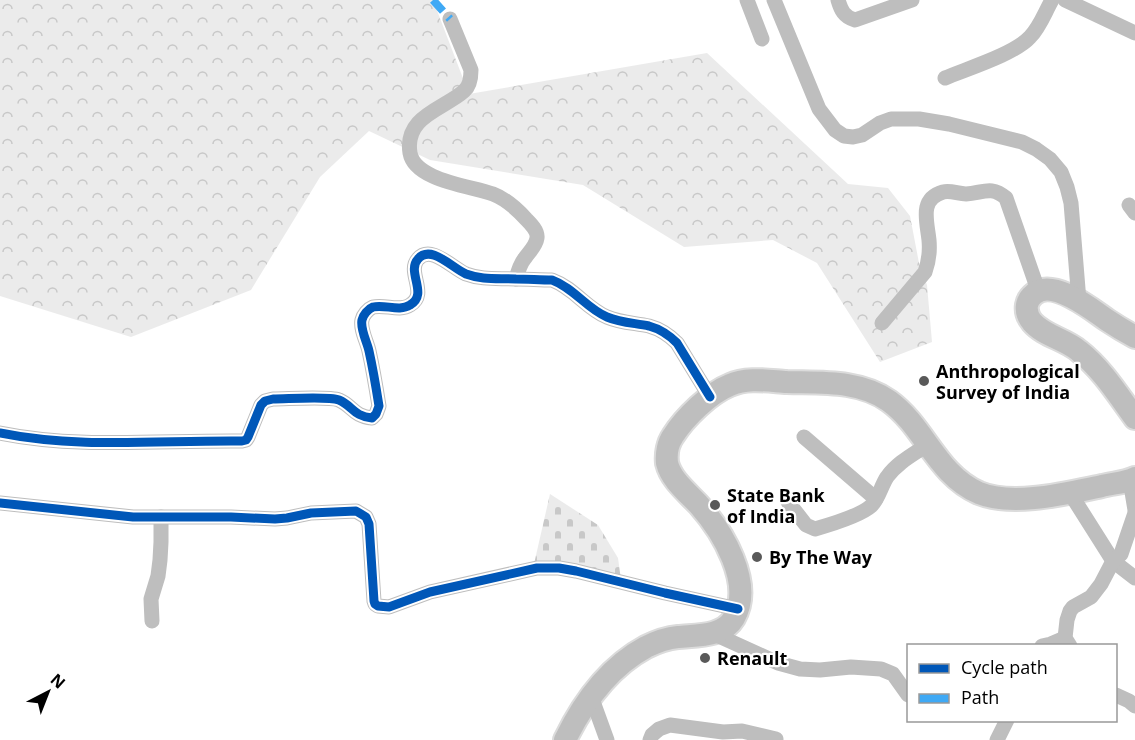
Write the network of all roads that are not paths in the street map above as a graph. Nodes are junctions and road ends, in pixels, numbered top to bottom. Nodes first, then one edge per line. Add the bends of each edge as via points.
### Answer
1 (747, 0) edge
2 (774, 0) edge
3 (838, 0) edge
4 (912, 0) edge
5 (1065, 0) edge
6 (1047, 2) edge
7 (450, 19) dead end
8 (1135, 33) edge
9 (762, 39) dead end
10 (945, 78) dead end
11 (516, 279) junction
12 (1038, 290) junction
13 (1079, 301) junction
14 (882, 323) dead end
15 (1135, 337) edge
16 (710, 397) junction
17 (1135, 418) edge
18 (0, 433) edge
19 (804, 437) dead end
20 (927, 445) junction
21 (1133, 479) edge
22 (1070, 493) junction
23 (876, 499) junction
24 (788, 502) dead end
25 (0, 503) edge
26 (1135, 512) edge
27 (161, 517) junction
28 (1113, 561) junction
29 (1135, 578) edge
30 (738, 609) junction
31 (152, 621) dead end
32 (712, 633) junction
33 (1068, 642) edge
34 (1051, 644) edge
35 (907, 692) edge
36 (1117, 695) edge
37 (591, 696) junction
38 (1135, 706) edge
39 (1006, 722) edge
40 (776, 738) dead end
41 (565, 740) edge
42 (607, 740) edge
43 (650, 740) edge
44 (997, 740) edge

1 - 9 street
2 - 13 street via 819,109 844,136 862,135 891,118 919,119 1022,142 1050,159 1061,172 1071,203
3 - 4 street via 848,18 855,20
5 - 8 street
6 - 10 street via 1036,29 1020,45
7 - 11 street via 471,79 464,91 420,122 411,134 411,156 430,175 500,197 533,226 536,242
11 - 16 street via 552,280 606,316 652,327 670,337
11 - 18 street via 482,278 457,270 433,254 419,258 415,278 418,296 414,302 404,308 374,307 361,323 379,405 372,418 333,399 273,399 261,405 248,437 242,441 77,442
12 - 13 highway via 1055,290
12 - 14 street via 1006,198 991,190 942,192 929,201 926,210 929,253 925,272
12 - 17 highway via 1026,307 1033,323 1090,361
13 - 15 highway
16 - 20 highway via 733,383 747,381 850,386 890,402
16 - 30 highway via 672,437 667,450 668,464 673,476 727,545 739,580
19 - 23 street
20 - 22 highway via 955,478 983,494 1014,499
20 - 23 street via 896,466
21 - 22 highway
21 - 26 street
22 - 28 street
23 - 24 street via 866,510 815,529 806,525
25 - 27 street
26 - 28 street via 1120,554
27 - 30 street via 274,519 356,512 366,517 369,524 374,601 384,607 430,592 537,568 559,568
27 - 31 street
28 - 29 street
28 - 33 street via 1096,592 1070,611
30 - 32 highway via 729,625
32 - 35 street via 800,669 882,669 893,674
32 - 37 highway via 675,637 644,648
33 - 34 street
36 - 38 street
37 - 41 highway
37 - 42 street
39 - 44 street
40 - 43 street via 670,725 659,729

